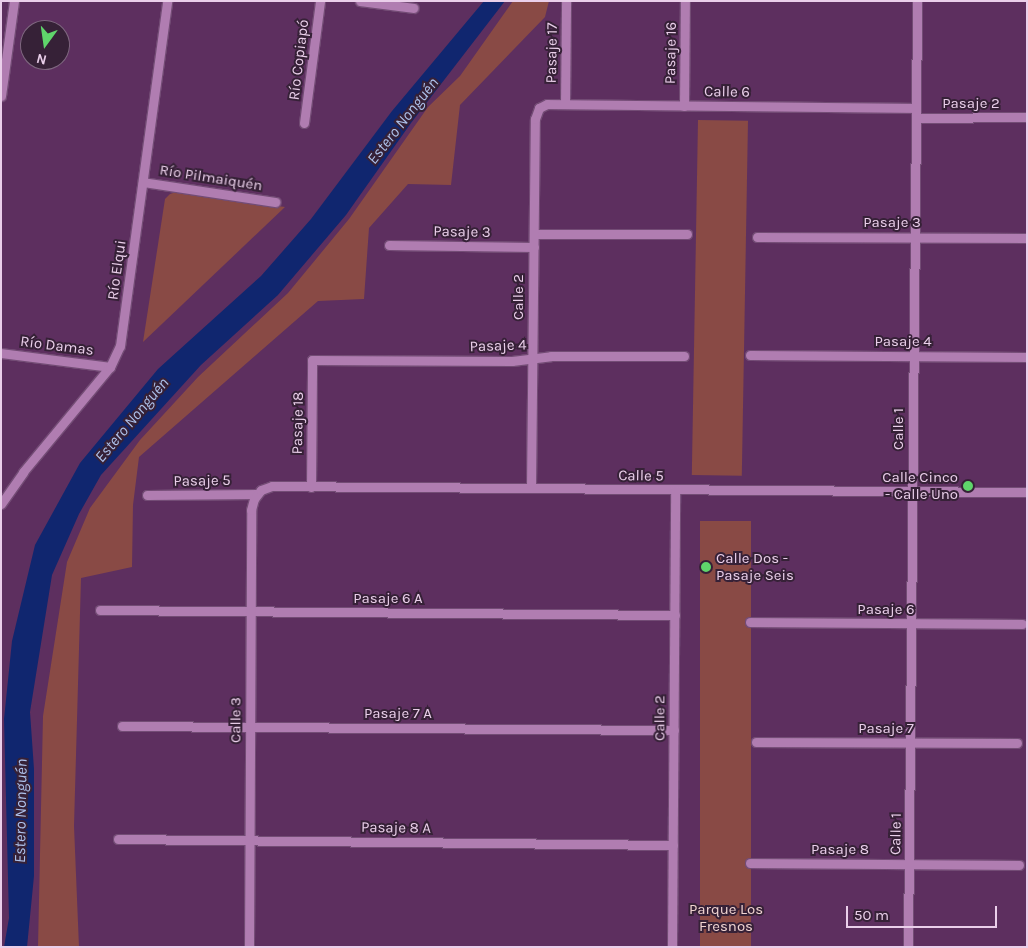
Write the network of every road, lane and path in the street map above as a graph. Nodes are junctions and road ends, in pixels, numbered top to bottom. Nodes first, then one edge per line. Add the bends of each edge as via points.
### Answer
1 (14, 1) edge
2 (167, 1) edge
3 (320, 1) edge
4 (360, 1) edge
5 (566, 1) edge
6 (685, 1) edge
7 (916, 1) edge
8 (414, 8) dead end
9 (2, 79) edge
10 (1, 96) edge
11 (565, 104) junction
12 (684, 106) junction
13 (539, 108) joint
14 (916, 113) junction
15 (1027, 117) edge
16 (304, 123) dead end
17 (143, 182) junction
18 (276, 202) dead end
19 (534, 234) junction
20 (687, 234) dead end
21 (757, 237) dead end
22 (915, 237) junction
23 (1027, 238) edge
24 (390, 245) dead end
25 (534, 247) junction
26 (1, 353) edge
27 (750, 355) dead end
28 (684, 356) dead end
29 (914, 356) junction
30 (1027, 357) edge
31 (533, 358) junction
32 (312, 360) joint
33 (110, 367) junction
34 (311, 487) junction
35 (531, 488) junction
36 (676, 490) junction
37 (912, 492) junction
38 (1027, 492) edge
39 (257, 494) junction
40 (147, 496) dead end
41 (1, 504) edge
42 (100, 610) dead end
43 (251, 611) junction
44 (675, 615) junction
45 (750, 622) dead end
46 (911, 624) junction
47 (1022, 624) dead end
48 (122, 726) dead end
49 (250, 727) junction
50 (674, 730) junction
51 (756, 742) dead end
52 (910, 743) junction
53 (1017, 743) dead end
54 (118, 839) dead end
55 (250, 840) junction
56 (673, 845) junction
57 (750, 863) dead end
58 (909, 864) junction
59 (1019, 865) dead end
60 (249, 947) edge
61 (672, 947) edge
62 (908, 947) edge

1 - 9 street
2 - 17 street, Río Elqui
3 - 16 street, Río Copiapó
4 - 8 street
5 - 11 street, Pasaje 17
6 - 12 street, Pasaje 16
7 - 14 street, Calle 1
9 - 10 street
11 - 12 street, Calle 6
11 - 13 street, Calle 6 via 548,104
12 - 14 street, Calle 6
13 - 19 street, Calle 2 via 535,118
14 - 15 street, Pasaje 2
14 - 22 street, Calle 1
17 - 18 street, Río Pilmaiquén
17 - 33 street, Río Elqui via 120,346
19 - 20 street
19 - 25 street, Calle 2
21 - 22 street, Pasaje 3
22 - 23 street, Pasaje 3
22 - 29 street, Calle 1
24 - 25 street, Pasaje 3
25 - 31 street, Calle 2
26 - 33 street, Río Damas
27 - 29 street, Pasaje 4
28 - 31 street, Pasaje 4
29 - 30 street, Pasaje 4
29 - 37 street, Calle 1
31 - 32 street, Pasaje 4 via 512,361
31 - 35 street, Calle 2
32 - 34 street, Pasaje 18
33 - 41 street, Río Elqui via 23,472
34 - 35 street, Calle 5
34 - 39 street, Calle 5 via 272,486
35 - 36 street, Calle 5
36 - 37 street, Calle 5
36 - 44 street, Calle 2
37 - 38 street, Calle 5
37 - 46 street, Calle 1
39 - 40 street, Pasaje 5
39 - 43 street, Calle 3 via 251,510
42 - 43 street, Pasaje 6 A
43 - 44 street, Pasaje 6 A
43 - 49 street, Calle 3
44 - 50 street, Calle 2
45 - 46 street, Pasaje 6
46 - 47 street, Pasaje 6
46 - 52 street, Calle 1
48 - 49 street, Pasaje 7 A
49 - 50 street, Pasaje 7 A
49 - 55 street, Calle 3
50 - 56 street, Calle 2
51 - 52 street, Pasaje 7
52 - 53 street, Pasaje 7
52 - 58 street, Calle 1
54 - 55 street, Pasaje 8 A
55 - 56 street, Pasaje 8 A
55 - 60 street, Calle 3
56 - 61 street, Calle 2
57 - 58 street, Pasaje 8
58 - 59 street, Pasaje 8
58 - 62 street, Calle 1

